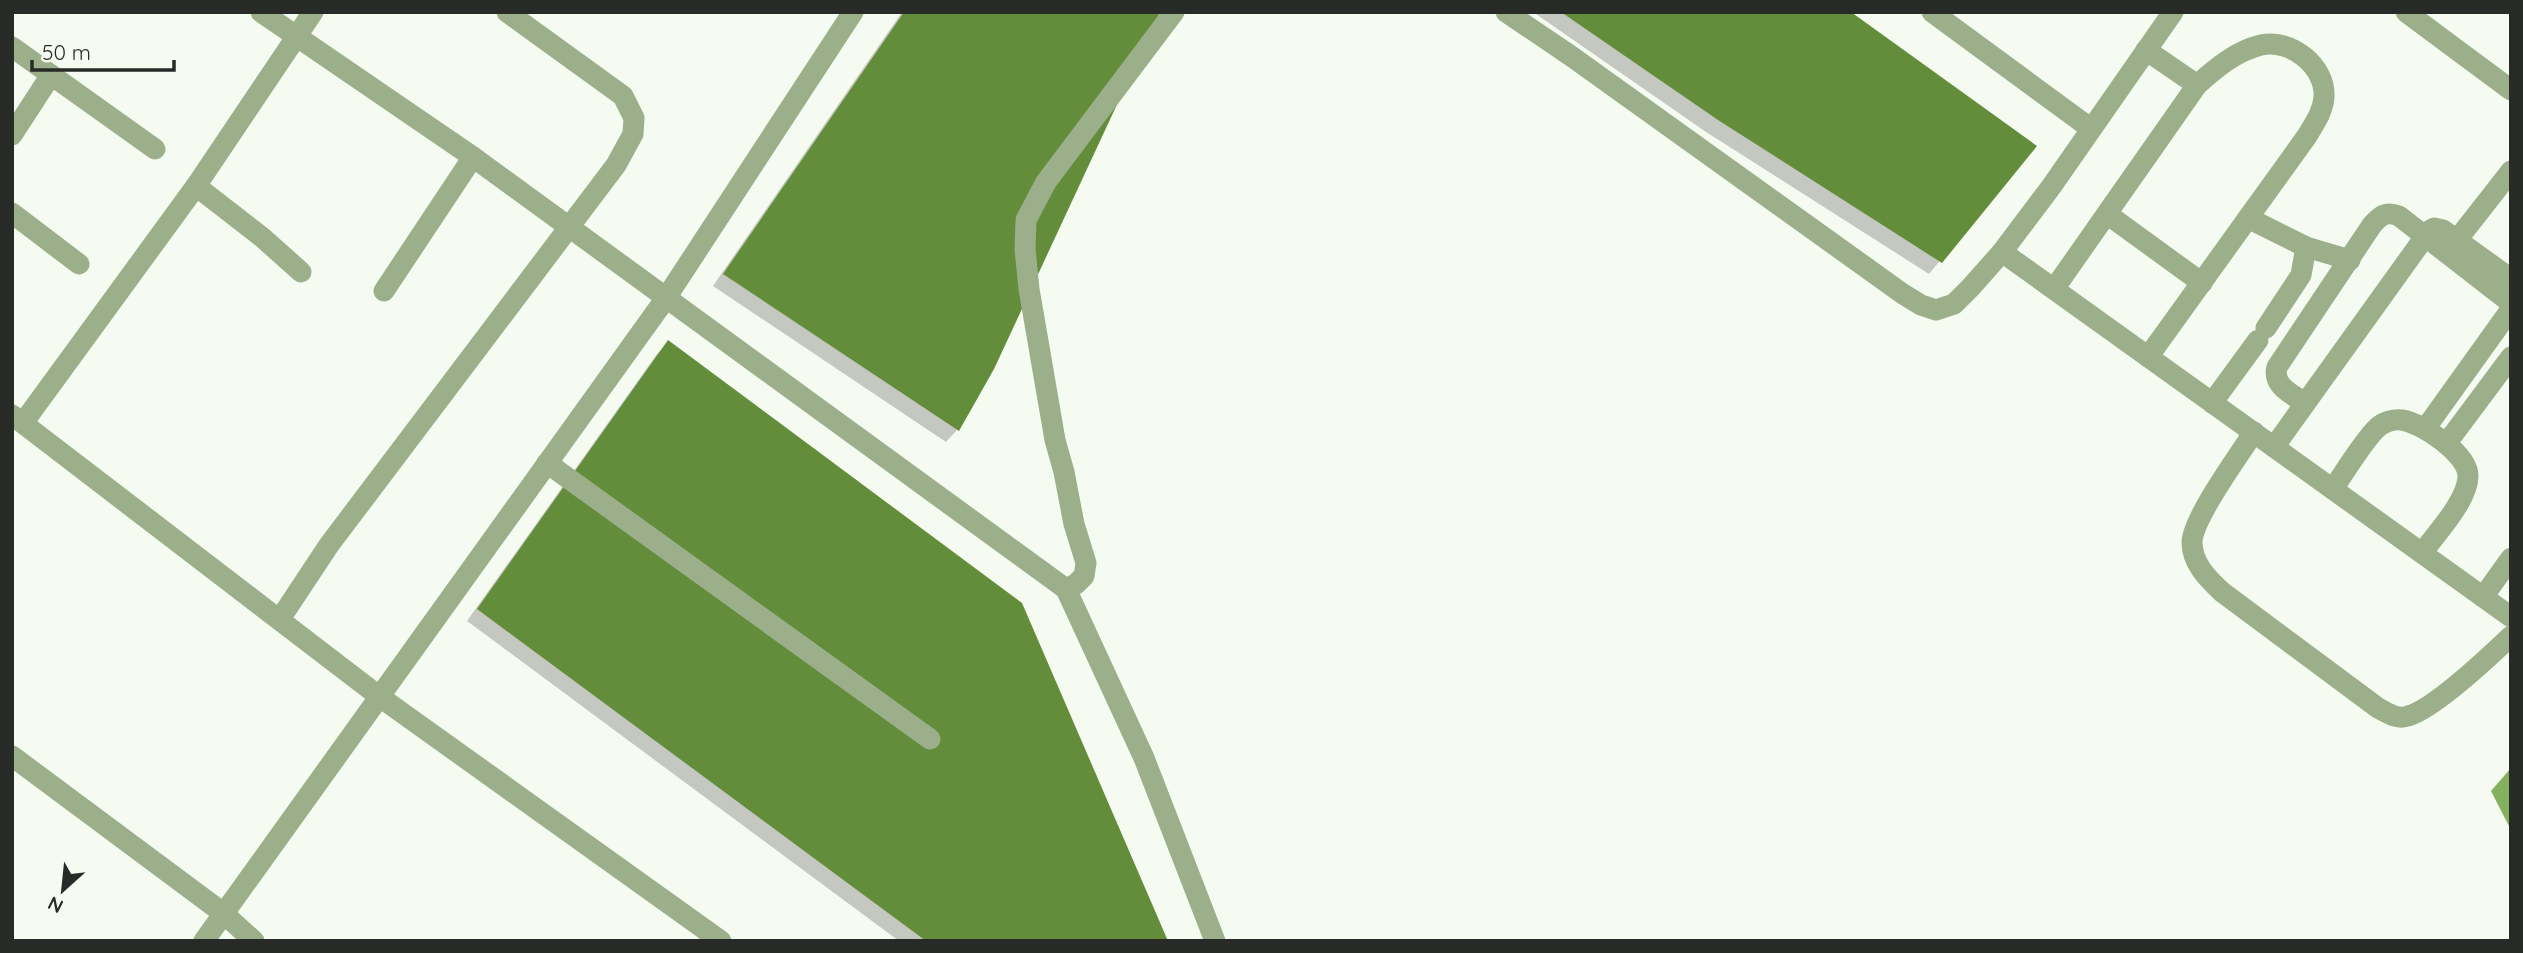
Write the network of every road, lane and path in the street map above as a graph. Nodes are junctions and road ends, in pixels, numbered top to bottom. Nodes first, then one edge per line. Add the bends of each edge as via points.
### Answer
1 (261, 12) edge
2 (313, 12) edge
3 (507, 12) edge
4 (853, 12) edge
5 (1174, 12) edge
6 (1506, 12) edge
7 (1932, 12) edge
8 (2406, 12) edge
9 (2164, 15) edge
10 (295, 36) junction
11 (12, 47) edge
12 (2146, 50) junction
13 (51, 75) junction
14 (2197, 85) junction
15 (2511, 90) edge
16 (2090, 128) junction
17 (12, 135) edge
18 (155, 149) dead end
19 (473, 157) junction
20 (2511, 171) edge
21 (196, 186) junction
22 (12, 213) edge
23 (2107, 214) junction
24 (2248, 218) junction
25 (570, 227) junction
26 (2423, 236) junction
27 (2457, 240) junction
28 (2306, 247) junction
29 (2002, 252) junction
30 (2350, 260) junction
31 (79, 264) dead end
32 (301, 272) dead end
33 (2511, 279) edge
34 (2202, 283) junction
35 (2054, 289) junction
36 (384, 291) dead end
37 (666, 298) junction
38 (2511, 303) edge
39 (2511, 309) edge
40 (2148, 357) junction
41 (2511, 357) edge
42 (2212, 402) junction
43 (2305, 404) junction
44 (18, 419) edge
45 (2425, 429) junction
46 (2254, 432) junction
47 (2446, 444) junction
48 (2274, 447) junction
49 (547, 463) junction
50 (2333, 489) junction
51 (2422, 553) junction
52 (2511, 558) edge
53 (1066, 589) junction
54 (2483, 597) junction
55 (2511, 617) edge
56 (280, 619) junction
57 (2511, 636) edge
58 (380, 697) junction
59 (930, 739) dead end
60 (12, 756) edge
61 (223, 913) junction
62 (204, 941) edge
63 (254, 941) edge
64 (721, 941) edge
65 (1215, 941) edge

1 - 10 lane
2 - 10 lane
3 - 25 lane via 623,96 634,118 632,134 616,164
4 - 37 lane
5 - 53 lane via 1046,182 1026,220 1029,289 1055,440 1086,563 1084,576
6 - 29 lane via 1921,305 1936,310 1954,304
7 - 16 lane
8 - 15 lane
9 - 12 lane
10 - 19 lane
10 - 21 lane
11 - 13 lane
12 - 14 lane
12 - 16 lane
13 - 17 lane
13 - 18 lane
14 - 23 lane
14 - 24 lane via 2221,63 2262,44 2285,46 2308,58 2319,75 2324,95 2320,113
16 - 29 lane
19 - 25 lane
19 - 36 lane
20 - 27 lane
21 - 32 lane
21 - 44 lane
22 - 31 lane
23 - 34 lane
23 - 35 lane
24 - 28 lane
24 - 34 lane
25 - 37 lane
25 - 56 lane via 329,545
26 - 27 lane via 2434,228
26 - 30 lane via 2399,216 2382,215
26 - 38 lane
26 - 43 lane
27 - 33 lane
28 - 30 lane
28 - 42 lane via 2301,275
29 - 35 lane
30 - 43 lane via 2277,367 2277,382
34 - 40 lane
35 - 40 lane
37 - 49 lane
37 - 53 lane
39 - 45 lane
40 - 42 lane
41 - 47 lane
42 - 46 lane
43 - 48 lane
44 - 56 lane
45 - 47 lane
45 - 50 lane via 2402,420 2390,420 2377,428
46 - 48 lane
46 - 57 lane via 2197,523 2192,540 2194,556 2205,576 2222,592 2395,717 2426,708
47 - 51 lane via 2466,464 2465,494
48 - 50 lane
49 - 58 lane
49 - 59 lane
50 - 51 lane
51 - 54 lane
52 - 54 lane
53 - 65 lane via 1144,758
54 - 55 lane
56 - 58 lane
58 - 61 lane
58 - 64 lane
60 - 61 lane
61 - 62 lane
61 - 63 lane

